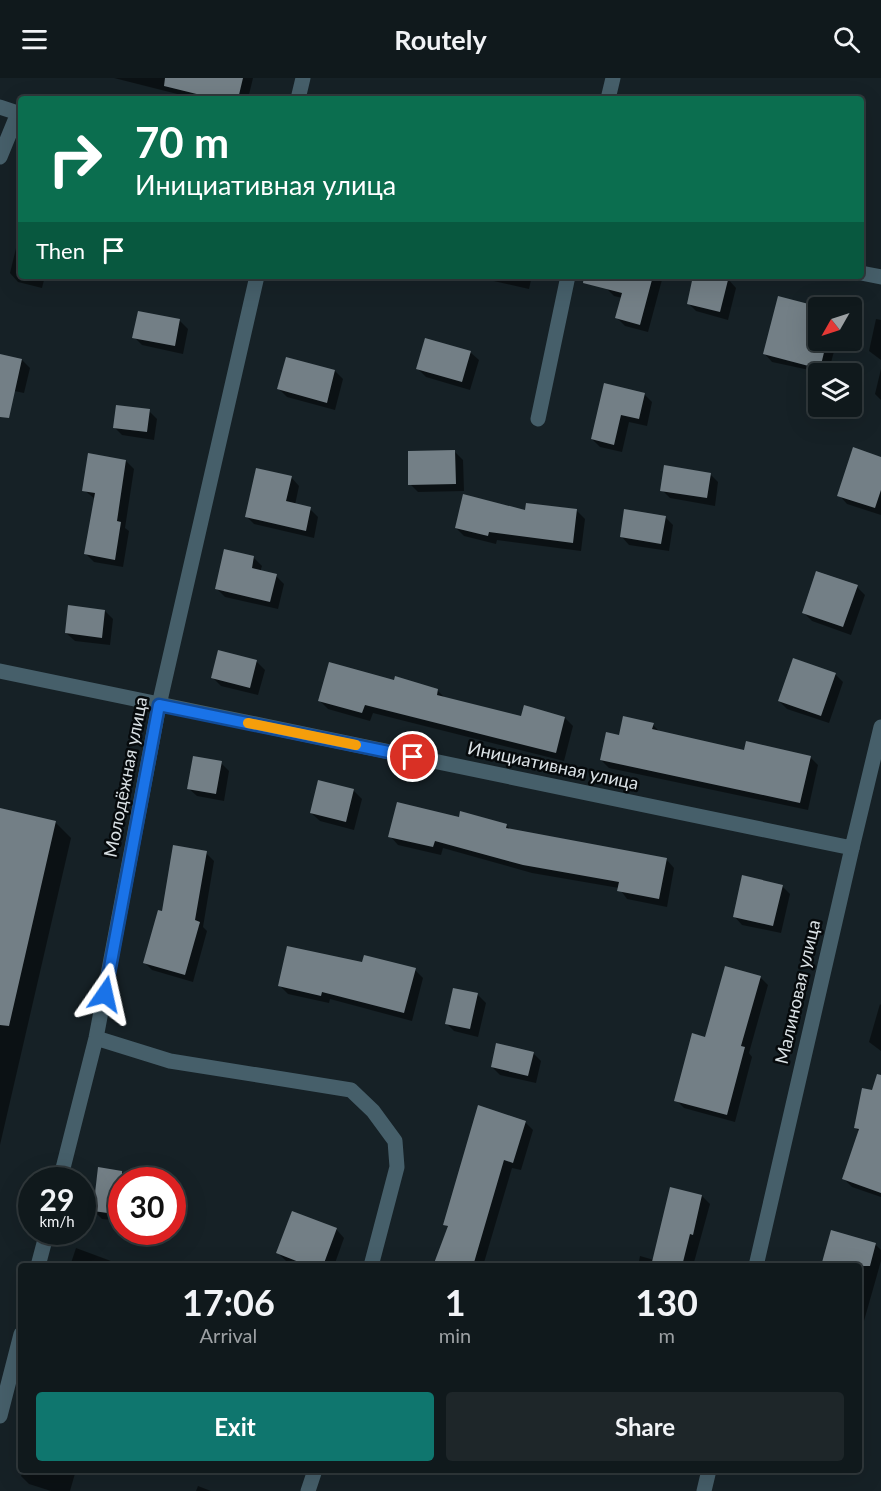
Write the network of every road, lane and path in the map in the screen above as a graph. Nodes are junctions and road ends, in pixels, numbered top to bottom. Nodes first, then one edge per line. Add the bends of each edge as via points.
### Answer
1 (303, 78) edge
2 (613, 78) edge
3 (299, 96) edge
4 (609, 96) edge
5 (0, 107) edge
6 (18, 114) edge
7 (18, 116) edge
8 (0, 157) edge
9 (864, 274) edge
10 (881, 277) edge
11 (256, 279) edge
12 (567, 279) edge
13 (538, 419) dead end
14 (0, 671) edge
15 (159, 705) junction
16 (881, 727) edge
17 (852, 848) junction
18 (96, 1038) junction
19 (63, 1167) edge
20 (44, 1245) edge
21 (39, 1263) edge
22 (372, 1263) edge
23 (757, 1263) edge
24 (18, 1346) edge
25 (0, 1416) edge
26 (314, 1473) edge
27 (708, 1473) edge
28 (308, 1491) edge
29 (704, 1491) edge

1 - 3 street
2 - 4 street
5 - 6 street
7 - 8 street
9 - 10 street
11 - 15 street, Молодёжная улица
12 - 13 street
14 - 15 street, Инициативная улица
15 - 17 street, Инициативная улица
15 - 18 street, Молодёжная улица
16 - 17 street, Малиновая улица
17 - 23 street, Малиновая улица
18 - 19 street, Молодёжная улица
18 - 22 street via 170,1061 351,1090 395,1141 397,1167
20 - 21 street
24 - 25 street
26 - 28 street
27 - 29 street

